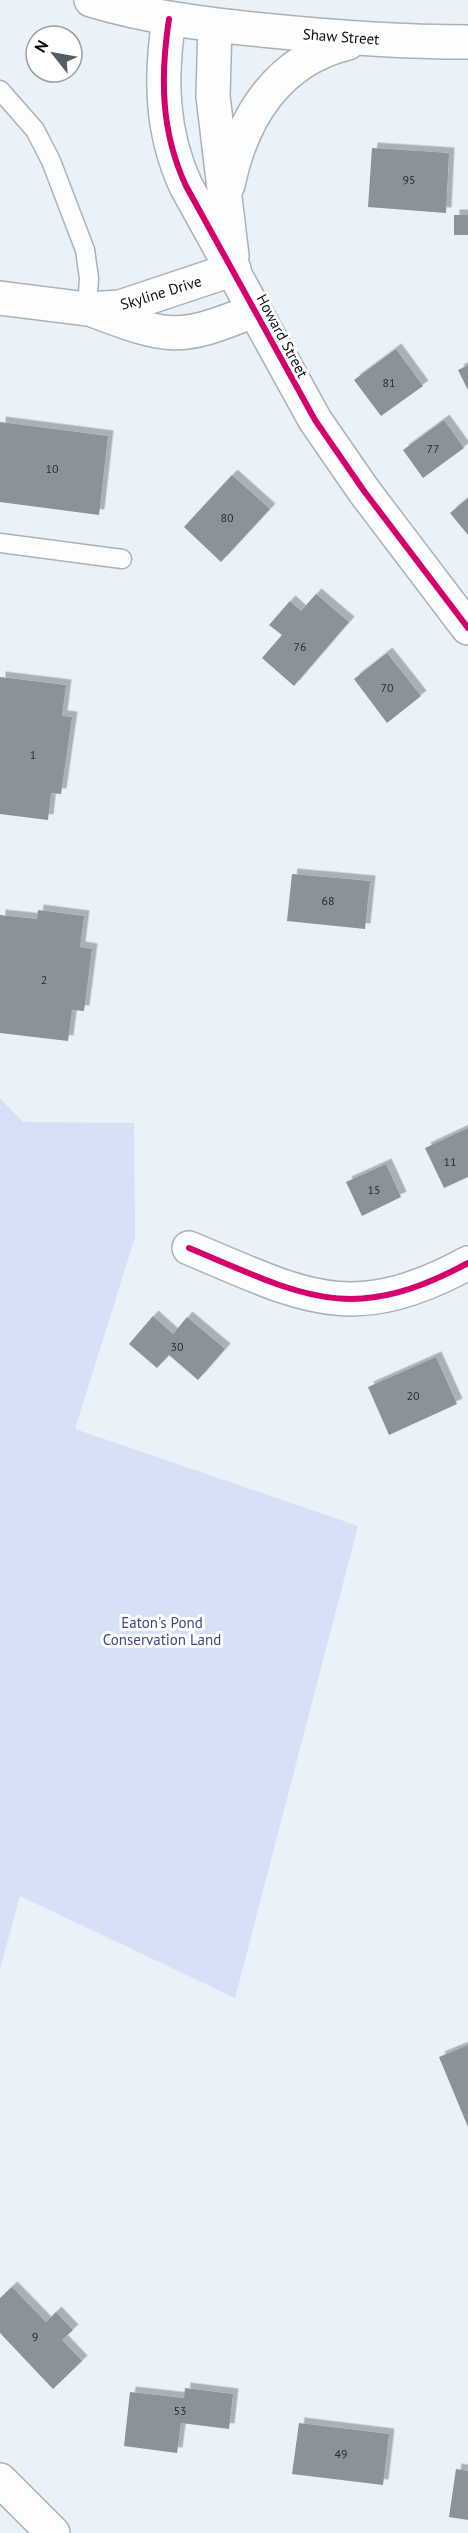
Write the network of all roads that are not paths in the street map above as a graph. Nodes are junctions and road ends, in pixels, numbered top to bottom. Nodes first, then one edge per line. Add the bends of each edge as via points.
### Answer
1 (91, 0) edge
2 (170, 19) junction
3 (215, 25) junction
4 (364, 39) junction
5 (468, 42) edge
6 (0, 90) edge
7 (225, 198) junction
8 (234, 269) junction
9 (0, 298) edge
10 (87, 309) junction
11 (253, 311) junction
12 (0, 543) edge
13 (122, 559) dead end
14 (468, 628) edge
15 (189, 1248) dead end
16 (468, 1263) edge
17 (0, 2480) edge
18 (53, 2533) edge

1 - 2 street
2 - 3 street
2 - 8 street, Howard Street via 163,89 169,142 186,186
3 - 4 street, Shaw Street
3 - 7 street, Howard Street via 213,96
4 - 5 street, Shaw Street
4 - 7 street via 318,52 277,82 258,106 242,141
6 - 10 lane via 35,130 51,161 85,250 89,278
7 - 8 street, Howard Street
8 - 10 street, Skyline Drive via 140,303
8 - 11 street, Howard Street
9 - 10 street, Skyline Drive
10 - 11 street, Skyline Drive via 143,329 178,334 213,327
11 - 14 street, Howard Street via 338,454
12 - 13 lane
15 - 16 street via 295,1292 345,1301 402,1291
17 - 18 street

